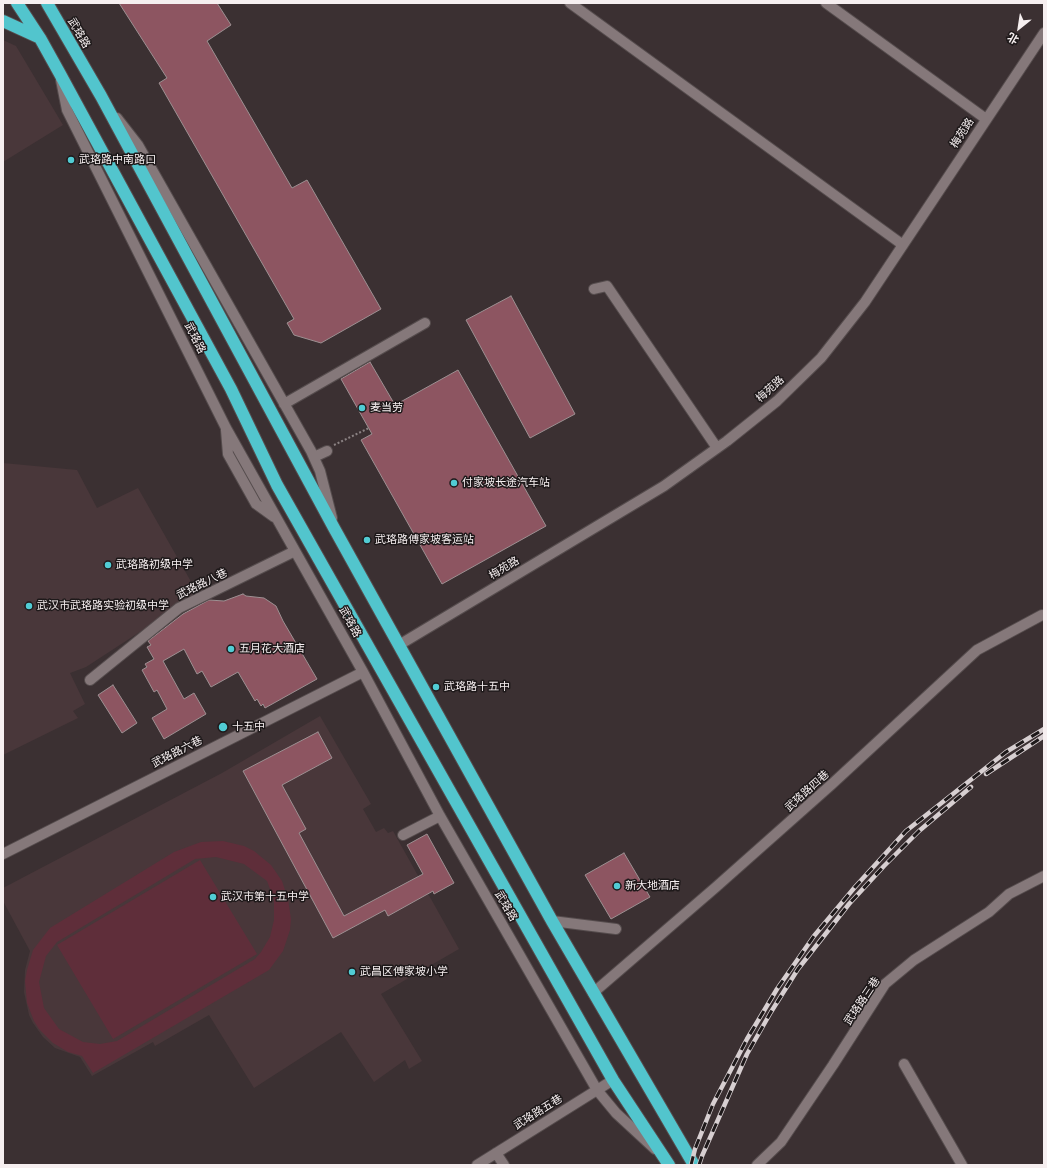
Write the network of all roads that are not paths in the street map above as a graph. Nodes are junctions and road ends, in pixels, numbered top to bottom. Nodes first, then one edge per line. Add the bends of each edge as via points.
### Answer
1 (17, 3) edge
2 (47, 3) edge
3 (570, 3) edge
4 (826, 3) edge
5 (3, 21) edge
6 (1044, 32) edge
7 (40, 38) junction
8 (60, 74) junction
9 (101, 96) junction
10 (986, 119) junction
11 (903, 245) junction
12 (594, 289) dead end
13 (425, 323) dead end
14 (284, 404) junction
15 (717, 448) junction
16 (330, 449) road end
17 (314, 457) junction
18 (334, 528) junction
19 (295, 551) junction
20 (1042, 615) dead end
21 (399, 645) junction
22 (363, 672) junction
23 (90, 680) dead end
24 (440, 816) junction
25 (403, 835) dead end
26 (3, 854) edge
27 (1044, 876) edge
28 (552, 921) junction
29 (616, 929) dead end
30 (593, 993) junction
31 (904, 1064) dead end
32 (613, 1080) junction
33 (597, 1090) junction
34 (496, 1153) junction
35 (666, 1160) edge
36 (477, 1165) edge
37 (504, 1165) edge
38 (694, 1165) edge
39 (757, 1165) edge
40 (962, 1165) edge

1 - 7 highway, 武珞路
2 - 9 highway, 武珞路
3 - 11 street
4 - 10 street
5 - 7 highway
6 - 10 street, 梅苑路
7 - 8 highway, 武珞路
8 - 19 street, 武珞路 via 67,110 226,428
8 - 32 highway, 武珞路 via 231,389 277,485
9 - 14 street, 武珞路 via 138,146
9 - 18 highway, 武珞路
10 - 11 street, 梅苑路
11 - 15 street, 梅苑路 via 865,302 821,358 777,401
12 - 15 street via 607,286
13 - 14 street
14 - 17 street, 武珞路
15 - 21 street, 梅苑路 via 664,486
16 - 17 street
17 - 18 street, 武珞路
18 - 21 highway, 武珞路
19 - 22 street, 武珞路
19 - 23 street, 武珞路八巷 via 179,608
20 - 30 street, 武珞路四巷 via 977,650 832,784
21 - 28 highway, 武珞路
22 - 24 street, 武珞路
22 - 26 street, 武珞路六巷
24 - 25 street
24 - 33 street, 武珞路
27 - 39 street, 武珞路三巷 via 1009,894 989,912 914,960 885,984 834,1066 781,1142
28 - 29 street
28 - 30 highway, 武珞路
30 - 38 highway, 武珞路
31 - 40 street
32 - 33 street, 武珞路五巷
32 - 35 highway, 武珞路
33 - 34 street, 武珞路五巷
33 - 35 street, 武珞路 via 616,1114
34 - 36 street, 武珞路五巷
34 - 37 street

